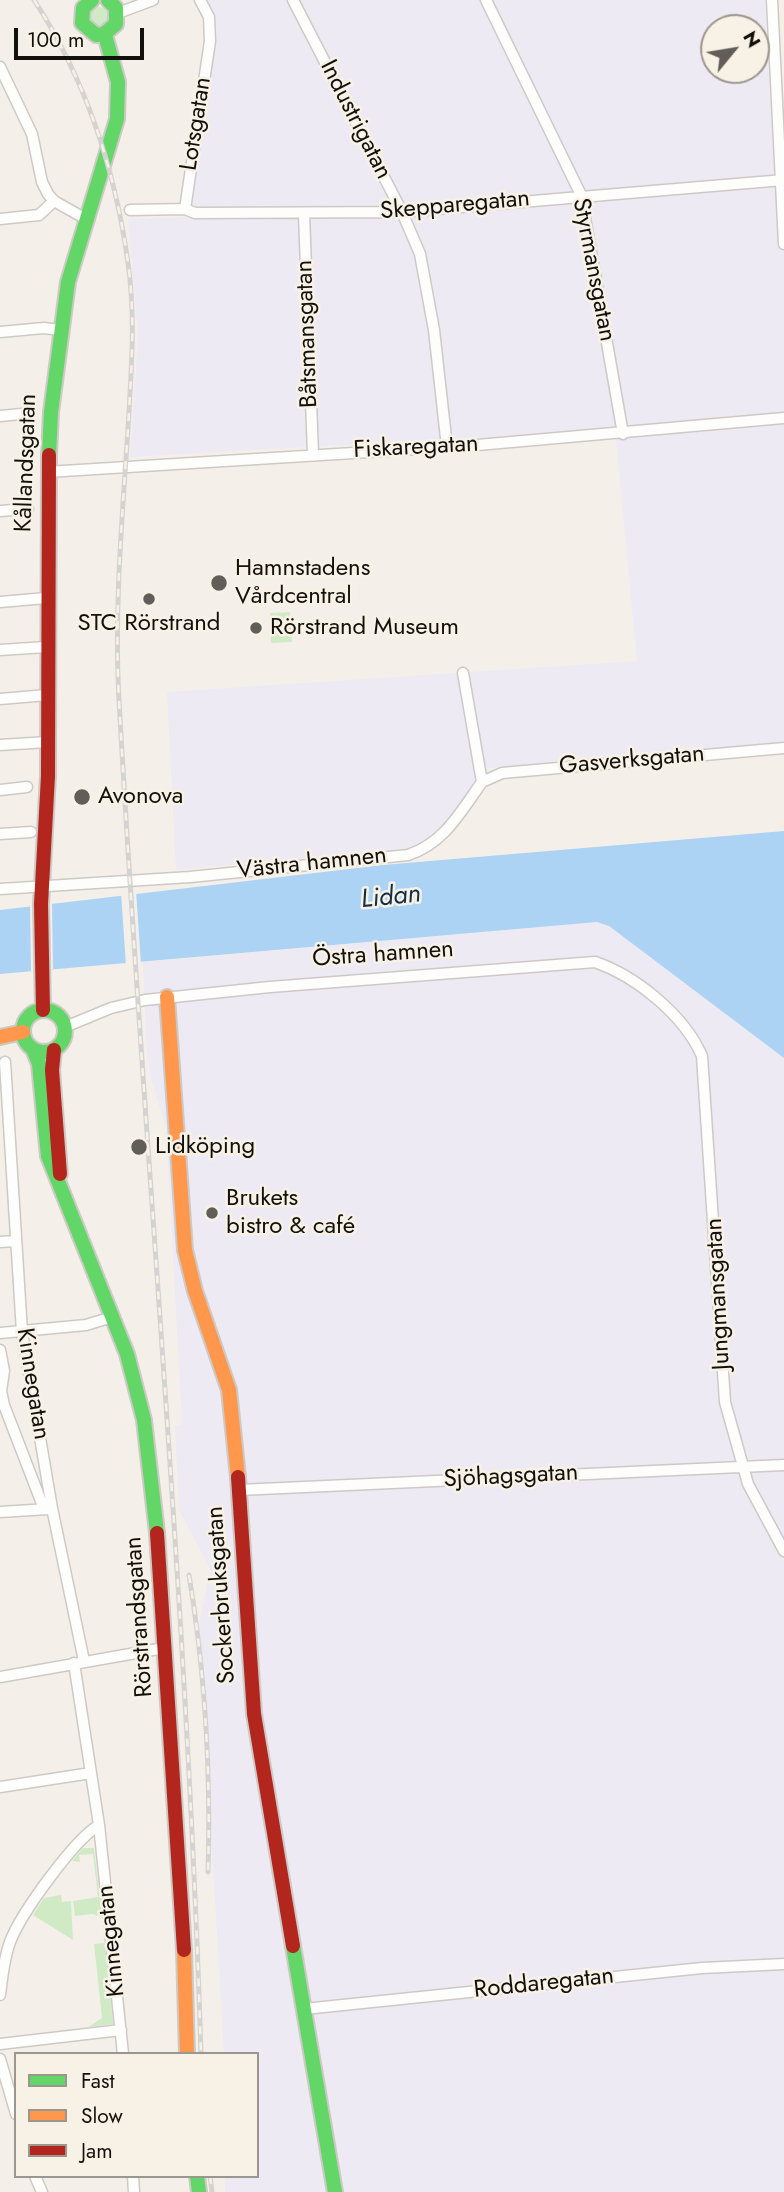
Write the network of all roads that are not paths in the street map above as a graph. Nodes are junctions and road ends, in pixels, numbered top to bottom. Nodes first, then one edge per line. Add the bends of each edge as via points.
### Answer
1 (92, 0) edge
2 (108, 0) edge
3 (153, 0) edge
4 (200, 0) edge
5 (293, 0) edge
6 (486, 0) edge
7 (772, 0) edge
8 (118, 13) junction
9 (105, 35) junction
10 (0, 67) edge
11 (782, 180) edge
12 (581, 195) junction
13 (54, 201) junction
14 (185, 209) junction
15 (130, 210) dead end
16 (402, 212) junction
17 (304, 214) junction
18 (0, 219) edge
19 (86, 219) junction
20 (784, 244) edge
21 (60, 330) junction
22 (0, 332) edge
23 (21, 414) dead end
24 (0, 416) edge
25 (784, 418) edge
26 (623, 434) junction
27 (447, 447) junction
28 (313, 454) junction
29 (47, 472) junction
30 (28, 509) dead end
31 (0, 511) edge
32 (46, 598) junction
33 (0, 602) edge
34 (47, 647) junction
35 (0, 650) edge
36 (463, 673) dead end
37 (47, 695) junction
38 (0, 699) edge
39 (48, 742) junction
40 (0, 745) edge
41 (784, 748) edge
42 (482, 782) junction
43 (27, 787) dead end
44 (0, 790) edge
45 (31, 832) dead end
46 (2, 833) edge
47 (42, 887) junction
48 (0, 889) edge
49 (167, 997) junction
50 (43, 1010) junction
51 (65, 1027) junction
52 (686, 1029) joint
53 (23, 1032) junction
54 (0, 1037) edge
55 (33, 1049) junction
56 (54, 1050) junction
57 (5, 1062) dead end
58 (5, 1135) edge
59 (5, 1149) edge
60 (62, 1193) junction
61 (16, 1241) junction
62 (0, 1242) edge
63 (112, 1317) junction
64 (22, 1332) junction
65 (0, 1333) edge
66 (0, 1350) edge
67 (784, 1465) edge
68 (742, 1468) junction
69 (239, 1490) junction
70 (48, 1509) junction
71 (0, 1512) edge
72 (784, 1551) edge
73 (164, 1648) junction
74 (79, 1662) junction
75 (0, 1676) edge
76 (91, 1773) junction
77 (0, 1787) edge
78 (99, 1825) junction
79 (5, 1939) edge
80 (784, 1964) edge
81 (0, 1995) edge
82 (304, 2008) junction
83 (121, 2030) junction
84 (0, 2044) edge
85 (123, 2052) edge
86 (187, 2052) edge
87 (0, 2059) edge
88 (14, 2107) edge
89 (335, 2192) edge

1 - 9 main road via 83,8 82,23 91,34
2 - 8 main road
3 - 8 street
4 - 14 street, Lotsgatan via 209,17 211,41
5 - 16 street, Industrigatan
6 - 12 street, Styrmansgatan
7 - 11 street
8 - 9 main road via 116,27
9 - 19 main road, Kållandsgatan via 119,101 111,145
10 - 13 street via 33,134 42,181
11 - 12 street, Skepparegatan
11 - 20 street
12 - 16 street, Skepparegatan
12 - 26 street, Styrmansgatan
13 - 18 street via 39,215
13 - 19 street
14 - 15 street, Skepparegatan
14 - 17 street, Skepparegatan via 195,214
16 - 17 street, Skepparegatan
16 - 27 street, Industrigatan via 426,275
17 - 28 street, Båtsmansgatan
19 - 21 main road, Kållandsgatan
21 - 22 street
21 - 29 main road, Kållandsgatan
23 - 24 street
25 - 26 street, Fiskaregatan
26 - 27 street, Fiskaregatan
27 - 28 street, Fiskaregatan
28 - 29 street, Fiskaregatan
29 - 32 main road, Kållandsgatan
30 - 31 street
32 - 33 street
32 - 34 main road, Kållandsgatan
34 - 35 street
34 - 37 main road, Kållandsgatan
36 - 42 street
37 - 38 street
37 - 39 main road, Kållandsgatan
39 - 40 street
39 - 47 main road, Kållandsgatan
41 - 42 street, Gasverksgatan via 502,773
42 - 47 street, Västra hamnen via 442,837 427,849 408,855
43 - 44 street
45 - 46 street
47 - 48 street, Västra hamnen
47 - 50 main road, Kållandsgatan
49 - 51 street, Östra hamnen via 127,1003
49 - 52 street, Östra hamnen via 594,962 629,979
49 - 69 main road, Sockerbruksgatan via 185,1250 193,1291 231,1397
50 - 51 main road via 57,1014
50 - 53 main road via 27,1019
51 - 56 main road via 64,1040
52 - 68 street, Jungmansgatan via 702,1056 705,1074 725,1402
53 - 54 main road
53 - 55 main road
55 - 56 main road via 43,1053
55 - 60 main road, Rörstrandsgatan via 39,1064 48,1156
56 - 60 main road, Rörstrandsgatan
57 - 58 street, Kinnegatan
58 - 59 street, Kinnegatan
59 - 61 street, Kinnegatan
60 - 63 main road, Rörstrandsgatan
61 - 62 street
61 - 64 street, Kinnegatan
63 - 64 street via 86,1325
63 - 73 main road, Rörstrandsgatan via 144,1420 157,1524
64 - 65 street
64 - 70 street, Kinnegatan
66 - 70 street via 4,1405
67 - 68 street, Sjöhagsgatan
68 - 69 street, Sjöhagsgatan
68 - 72 street, Jungmansgatan
69 - 82 main road, Sockerbruksgatan via 253,1703
70 - 71 street
70 - 74 street, Kinnegatan
73 - 74 street
73 - 86 main road, Rörstrandsgatan via 182,1901
74 - 75 street
74 - 76 street, Kinnegatan
76 - 77 street
76 - 78 street, Kinnegatan
78 - 79 street via 52,1875
78 - 83 street, Kinnegatan
79 - 81 street
80 - 82 street, Roddaregatan
82 - 89 main road, Sockerbruksgatan
83 - 84 street
83 - 85 street, Kinnegatan
87 - 88 street

